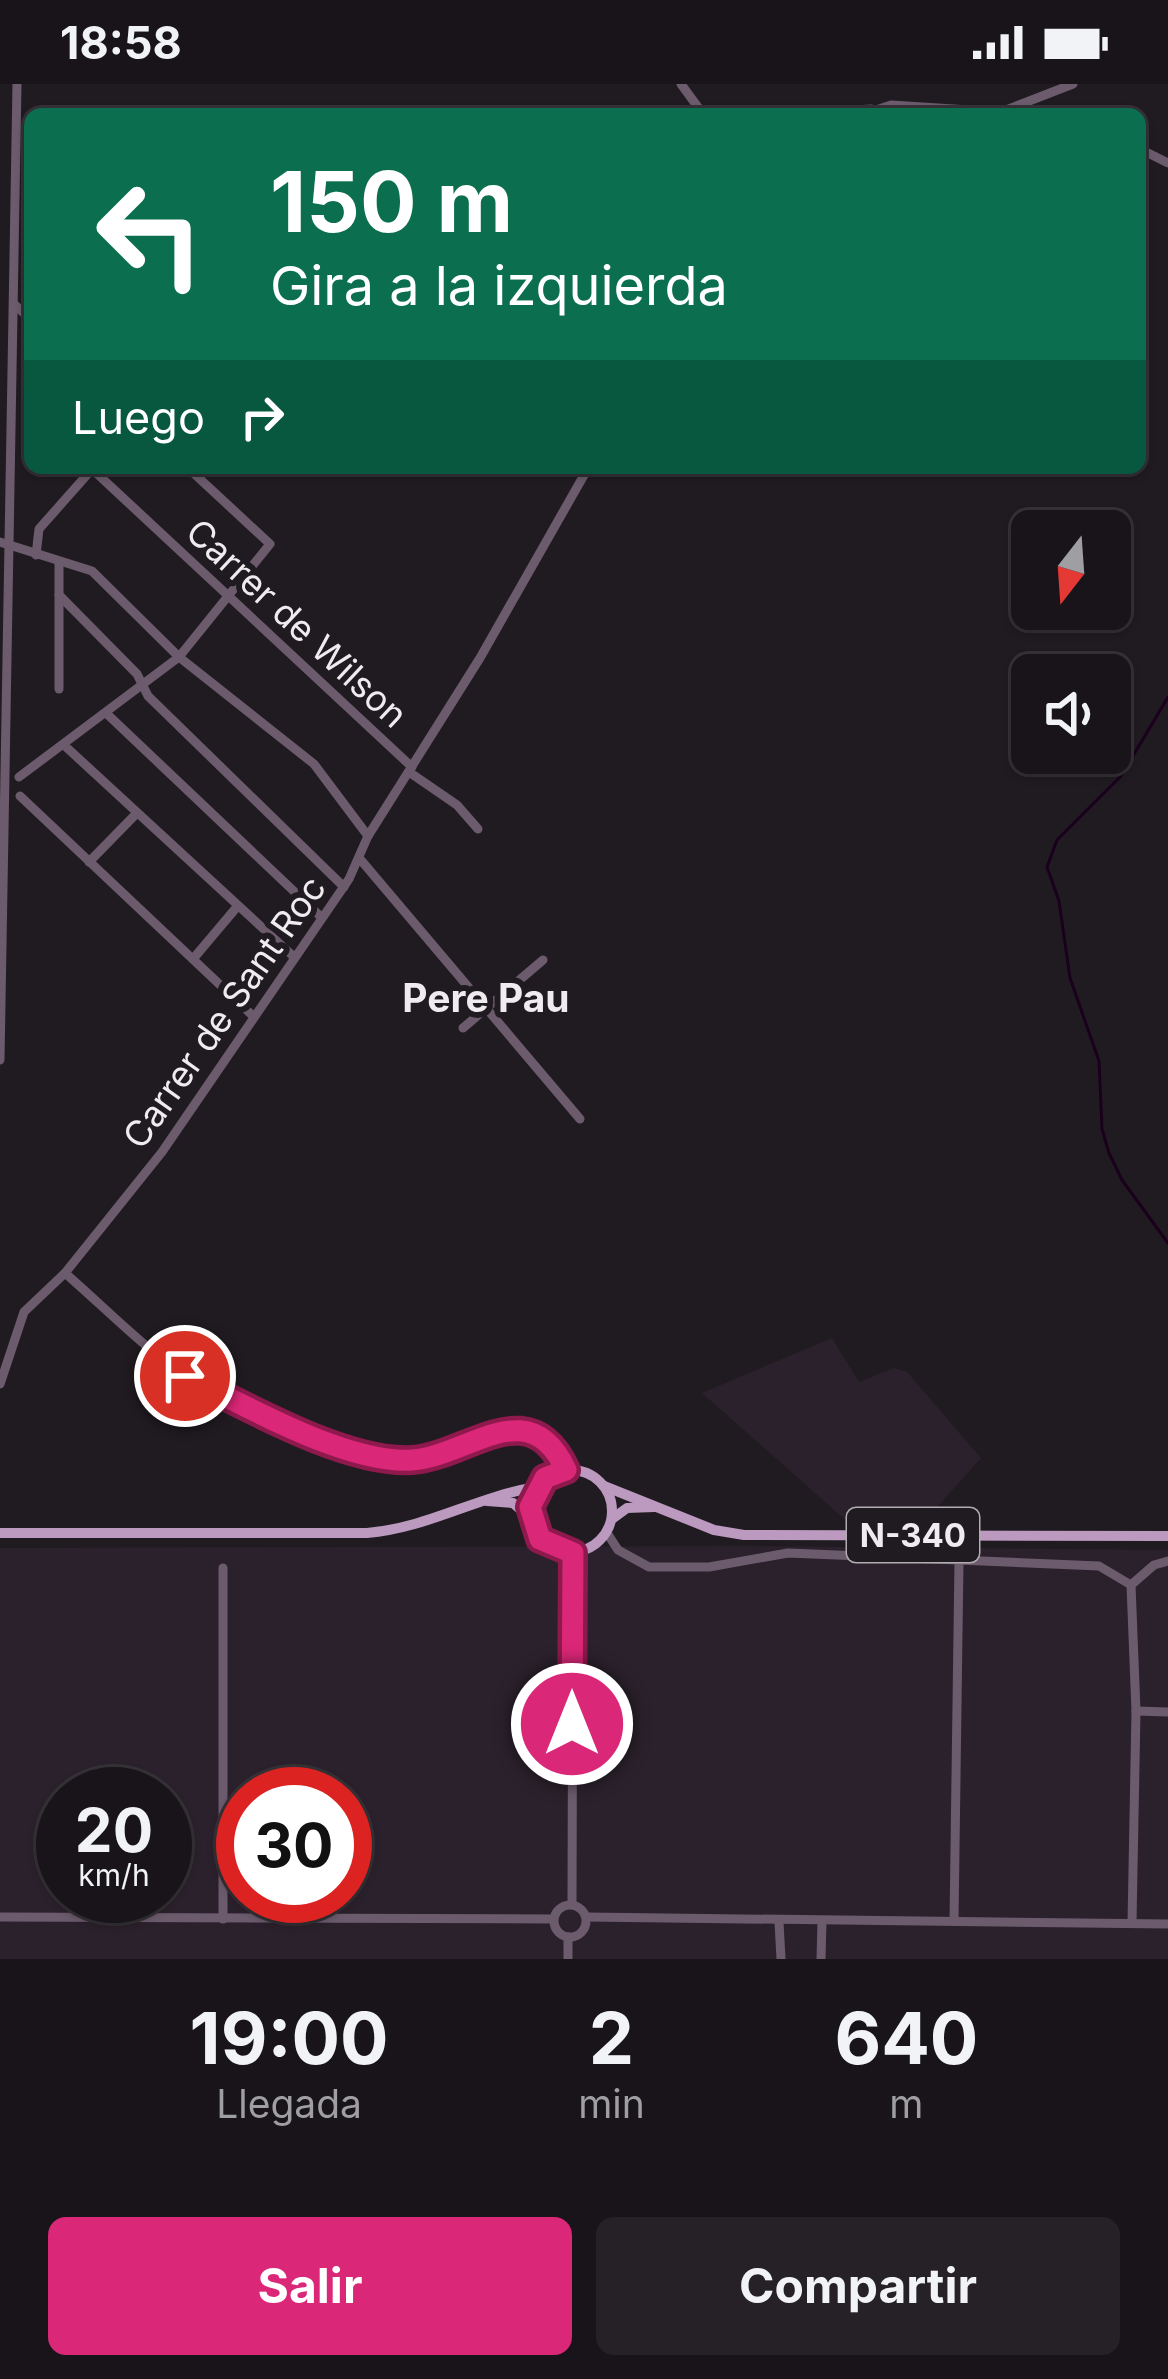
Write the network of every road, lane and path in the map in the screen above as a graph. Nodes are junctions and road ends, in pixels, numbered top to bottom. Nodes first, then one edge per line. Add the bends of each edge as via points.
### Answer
1 (17, 84) edge
2 (1073, 84) edge
3 (1017, 108) edge
4 (14, 304) junction
5 (24, 313) edge
6 (88, 474) edge
7 (98, 474) edge
8 (194, 474) edge
9 (585, 474) edge
10 (5, 544) edge
11 (36, 555) junction
12 (59, 564) junction
13 (59, 595) junction
14 (229, 598) junction
15 (179, 657) junction
16 (142, 684) junction
17 (59, 689) dead end
18 (106, 713) junction
19 (65, 746) junction
20 (411, 769) junction
21 (3, 771) edge
22 (19, 777) junction
23 (20, 796) junction
24 (3, 803) edge
25 (135, 815) junction
26 (478, 829) dead end
27 (368, 836) junction
28 (360, 859) junction
29 (89, 862) junction
30 (344, 887) junction
31 (236, 908) junction
32 (320, 916) junction
33 (293, 956) junction
34 (194, 959) junction
35 (543, 960) dead end
36 (485, 1008) junction
37 (252, 1015) junction
38 (463, 1028) dead end
39 (0, 1060) edge
40 (580, 1119) dead end
41 (65, 1273) junction
42 (0, 1384) edge
43 (566, 1470) junction
44 (604, 1486) junction
45 (537, 1487) junction
46 (663, 1508) junction
47 (461, 1509) junction
48 (530, 1518) junction
49 (612, 1519) junction
50 (0, 1533) edge
51 (607, 1533) junction
52 (1168, 1536) edge
53 (573, 1553) junction
54 (959, 1561) junction
55 (1168, 1562) edge
56 (223, 1568) dead end
57 (1132, 1585) junction
58 (1136, 1711) junction
59 (1168, 1712) edge
60 (223, 1767) edge
61 (572, 1904) junction
62 (0, 1917) edge
63 (586, 1917) junction
64 (216, 1919) edge
65 (372, 1919) edge
66 (554, 1919) junction
67 (954, 1921) junction
68 (778, 1922) junction
69 (822, 1922) junction
70 (1132, 1923) junction
71 (1168, 1924) edge
72 (568, 1937) junction
73 (568, 1959) edge
74 (781, 1959) edge
75 (821, 1959) edge

1 - 4 street
2 - 3 street
4 - 5 street
4 - 10 street
6 - 11 street via 39,529
7 - 14 street, Carrer de Wilson
8 - 14 street via 270,544
9 - 20 street, Carrer de Sant Roc
10 - 11 street
10 - 21 street
11 - 12 street
12 - 13 street
12 - 15 street via 92,571
13 - 16 street
13 - 17 street
14 - 15 street
14 - 20 street, Carrer de Wilson
15 - 16 street
15 - 27 street via 314,764
16 - 18 street
16 - 30 street
18 - 19 street
18 - 32 street
19 - 22 street
19 - 25 street
20 - 26 street, Carrer de Wilson
20 - 27 street, Carrer de Sant Roc
21 - 22 street
21 - 24 street
22 - 23 street
23 - 24 street
23 - 29 street
24 - 39 street
25 - 29 street
25 - 31 street
27 - 28 street, Carrer de Sant Roc
28 - 30 street, Carrer de Sant Roc
28 - 36 street
29 - 34 street
30 - 32 street, Carrer de Sant Roc
31 - 33 street
31 - 34 street
32 - 33 street, Carrer de Sant Roc
33 - 37 street, Carrer de Sant Roc
34 - 37 street
35 - 36 street
36 - 38 street
36 - 40 street
37 - 41 street, Carrer de Sant Roc via 162,1152
41 - 42 street, Carrer de Sant Roc via 24,1312
41 - 43 street via 185,1376 361,1454 416,1460 517,1429 542,1438
43 - 44 main road, N-340
43 - 45 main road
44 - 46 main road, N-340
44 - 49 main road
45 - 47 main road
45 - 48 main road
46 - 49 main road via 627,1508
46 - 52 main road, N-340 via 744,1535
47 - 48 main road via 502,1500
47 - 50 main road via 367,1533
48 - 53 main road via 550,1547
49 - 51 main road
51 - 53 main road
51 - 54 street via 649,1567 709,1567 788,1553
53 - 61 street
54 - 57 street via 1100,1566
54 - 67 street
55 - 57 street
56 - 60 street
57 - 58 street
58 - 59 street
58 - 70 street
61 - 63 street
61 - 66 street
62 - 64 street
63 - 68 street
63 - 72 street via 583,1931
65 - 66 street
66 - 72 street
67 - 69 street
67 - 70 street
68 - 69 street
68 - 74 street
69 - 75 street
70 - 71 street
72 - 73 street

